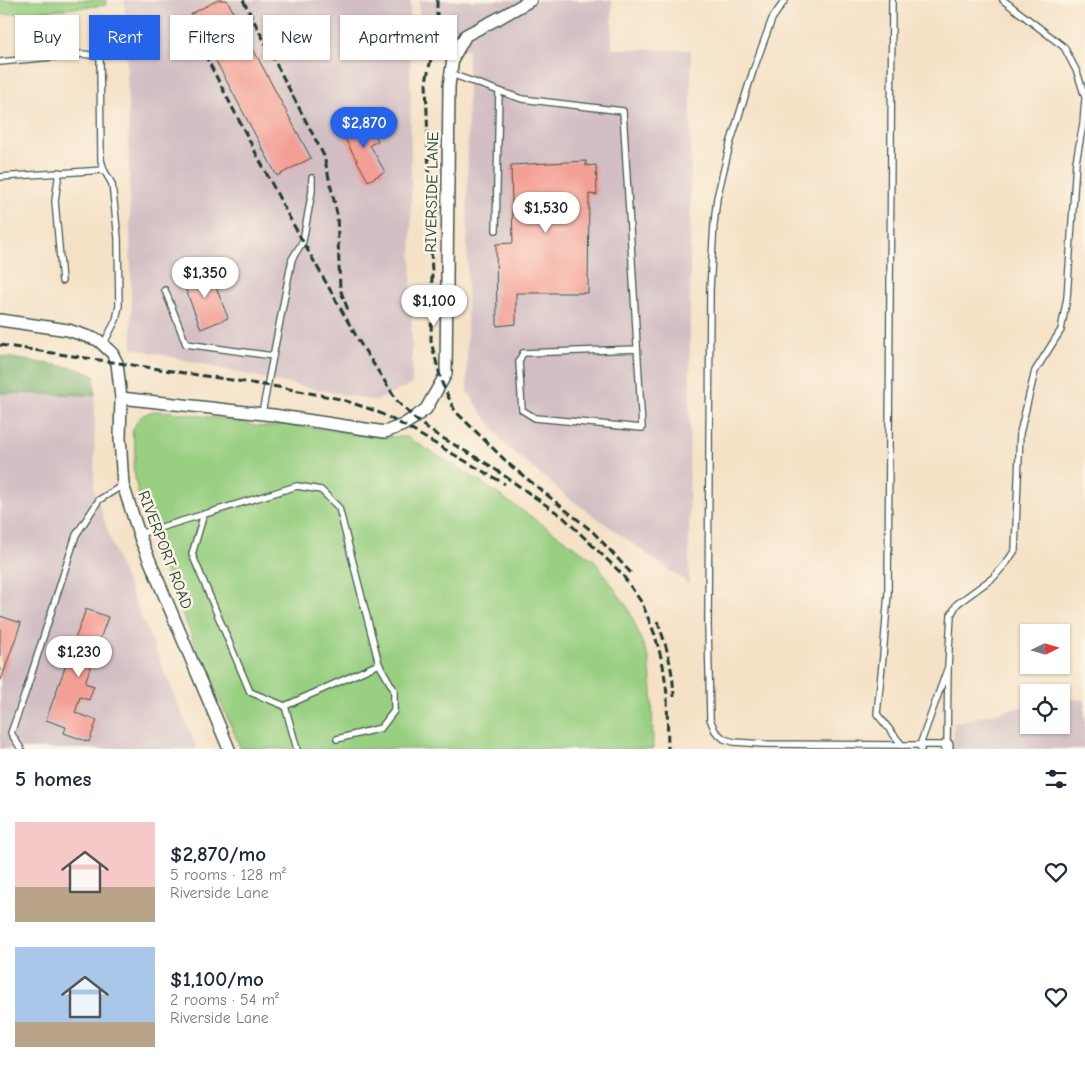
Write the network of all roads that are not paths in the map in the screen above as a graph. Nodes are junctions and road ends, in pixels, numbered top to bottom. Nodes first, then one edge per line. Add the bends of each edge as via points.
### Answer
1 (531, 0) edge
2 (785, 0) edge
3 (892, 0) edge
4 (1003, 0) edge
5 (0, 62) edge
6 (451, 74) junction
7 (499, 91) junction
8 (1085, 98) edge
9 (104, 170) junction
10 (59, 172) junction
11 (0, 177) edge
12 (312, 178) dead end
13 (496, 230) dead end
14 (62, 281) dead end
15 (165, 290) dead end
16 (0, 320) edge
17 (103, 345) junction
18 (637, 348) junction
19 (272, 356) junction
20 (121, 398) junction
21 (262, 413) junction
22 (123, 485) junction
23 (204, 514) junction
24 (138, 534) junction
25 (379, 664) junction
26 (948, 667) junction
27 (285, 706) junction
28 (337, 739) dead end
29 (902, 745) junction
30 (920, 747) edge
31 (947, 747) edge
32 (21, 749) edge
33 (229, 749) edge
34 (296, 749) edge

1 - 6 street, RIVERSIDE LANE via 466,35 453,58
2 - 29 lane via 772,19 753,71 730,144 714,224 710,289 710,719 715,731 734,742
3 - 29 lane via 888,593 877,714
4 - 8 lane via 1064,47 1077,72
5 - 9 lane via 82,54 100,56 100,152
6 - 7 lane
6 - 21 street, RIVERSIDE LANE via 446,374 442,383 426,409 385,432
7 - 13 lane
7 - 18 lane via 522,99 623,111
8 - 26 lane via 1076,162 1067,298 1061,330 1035,371 1020,433 1015,550 994,577 957,604 951,615
9 - 10 lane
9 - 17 lane via 112,184 118,238 119,306 116,320
10 - 11 lane
10 - 14 lane via 55,201
12 - 19 lane via 303,241 292,259
15 - 19 lane via 186,344
16 - 17 street, RIVERPORT ROAD via 68,330 98,340
17 - 20 street, RIVERPORT ROAD via 117,363
18 - 18 lane via 642,428 535,418 522,410 519,361 523,353
19 - 21 lane
20 - 21 street, RIVERSIDE LANE
20 - 22 street, RIVERPORT ROAD
22 - 24 street, RIVERPORT ROAD
22 - 32 lane via 99,500 76,535 11,733
23 - 24 lane
23 - 25 lane via 297,486 321,490 339,508
23 - 27 lane via 192,554 250,692
24 - 33 street, RIVERPORT ROAD
25 - 27 lane
25 - 28 lane via 394,690 394,711 381,728
26 - 30 lane
26 - 31 lane
27 - 34 lane
29 - 30 lane
30 - 31 lane

